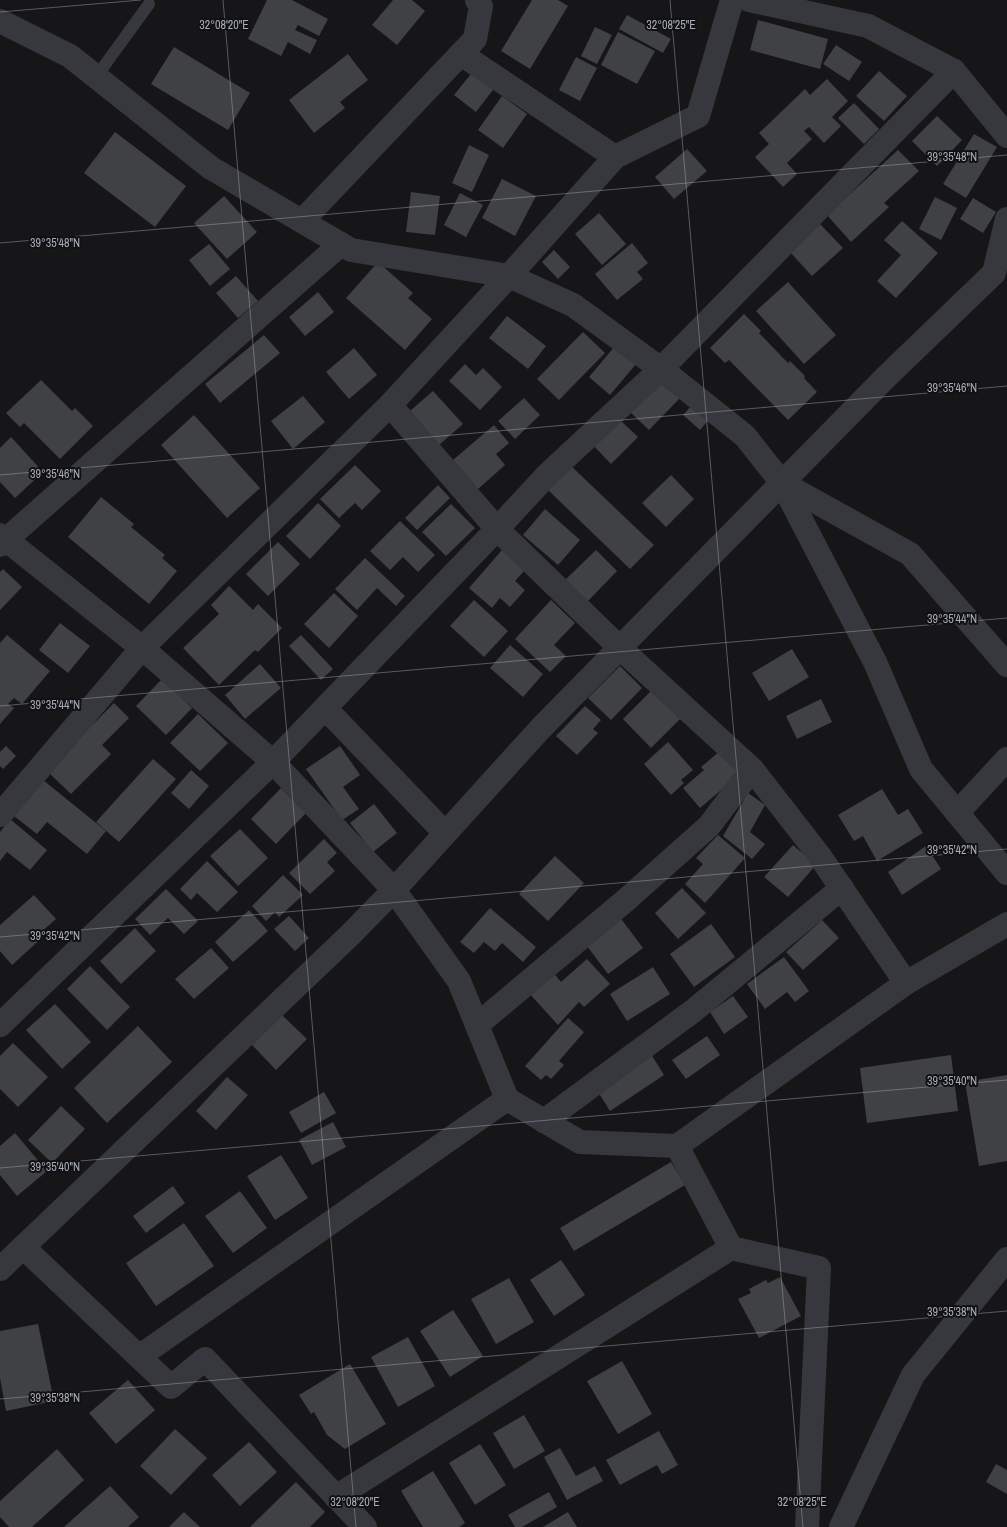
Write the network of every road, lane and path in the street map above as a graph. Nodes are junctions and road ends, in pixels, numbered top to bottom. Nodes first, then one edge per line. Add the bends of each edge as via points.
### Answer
1 (477, 0) edge
2 (732, 0) edge
3 (749, 0) edge
4 (149, 4) dead end
5 (0, 21) edge
6 (461, 54) junction
7 (954, 71) junction
8 (96, 77) junction
9 (1007, 136) edge
10 (615, 158) junction
11 (1007, 218) edge
12 (302, 222) junction
13 (341, 244) junction
14 (510, 276) junction
15 (661, 369) junction
16 (390, 405) junction
17 (782, 483) junction
18 (498, 529) junction
19 (2, 540) edge
20 (142, 648) junction
21 (620, 648) junction
22 (1007, 665) edge
23 (325, 708) junction
24 (1007, 759) edge
25 (273, 762) junction
26 (752, 769) junction
27 (957, 813) junction
28 (0, 815) edge
29 (445, 833) junction
30 (1007, 873) edge
31 (842, 888) junction
32 (394, 890) junction
33 (1007, 924) edge
34 (906, 983) junction
35 (477, 1024) junction
36 (0, 1025) edge
37 (507, 1099) junction
38 (544, 1121) junction
39 (677, 1146) junction
40 (23, 1247) junction
41 (731, 1248) junction
42 (1007, 1259) edge
43 (0, 1269) edge
44 (140, 1356) junction
45 (336, 1497) junction
46 (842, 1525) edge
47 (365, 1527) edge
48 (807, 1527) edge

1 - 6 street via 481,6 475,39
2 - 10 street via 698,116
3 - 7 street via 868,26
4 - 8 lane
5 - 8 street via 70,56
6 - 10 street
6 - 12 street
7 - 9 street
7 - 15 street
8 - 12 street via 211,168
10 - 14 street
11 - 17 street via 994,273
12 - 13 street
13 - 14 street via 351,250
13 - 19 street
14 - 15 street via 573,305
14 - 16 street
15 - 17 street via 745,436
15 - 18 street via 548,474
16 - 18 street
16 - 20 street
17 - 21 street
17 - 22 street via 910,554
17 - 27 street via 875,662 921,769
18 - 21 street
18 - 23 street
19 - 20 street
20 - 25 street
20 - 28 street
21 - 26 street
21 - 29 street
23 - 25 street
23 - 29 street
24 - 27 street
25 - 32 street
25 - 36 street
26 - 31 street
26 - 35 street via 709,826
27 - 30 street
29 - 32 street
31 - 34 street
31 - 38 street via 693,1011
32 - 35 street via 459,981
32 - 40 street
33 - 34 street
34 - 39 street
35 - 37 street
37 - 38 street
37 - 44 street
38 - 39 street via 580,1142
39 - 41 street
40 - 43 street
40 - 44 street
41 - 45 street
41 - 48 street via 819,1268
42 - 46 street via 913,1375
44 - 45 street via 172,1387 206,1360
45 - 47 street
46 - 48 street

